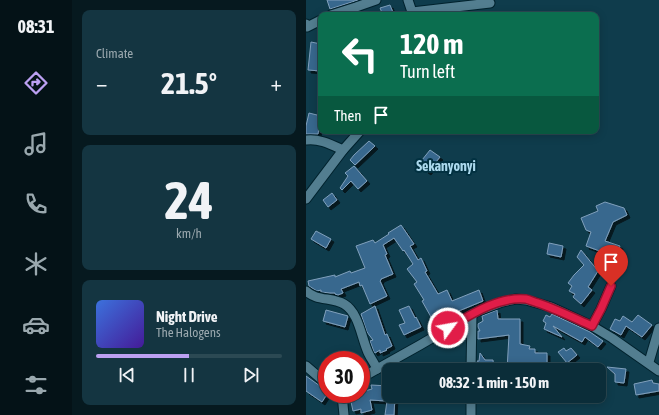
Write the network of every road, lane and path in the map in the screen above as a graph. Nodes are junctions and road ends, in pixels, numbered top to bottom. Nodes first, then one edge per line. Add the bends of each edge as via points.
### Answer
1 (376, 0) edge
2 (408, 0) edge
3 (490, 4) dead end
4 (340, 12) edge
5 (411, 12) edge
6 (428, 12) edge
7 (318, 22) edge
8 (306, 24) edge
9 (357, 134) edge
10 (306, 140) edge
11 (343, 150) junction
12 (306, 200) edge
13 (611, 286) dead end
14 (306, 291) edge
15 (472, 314) junction
16 (592, 326) junction
17 (659, 328) edge
18 (648, 362) junction
19 (471, 363) edge
20 (306, 366) edge
21 (377, 368) junction
22 (659, 371) edge
23 (370, 372) edge
24 (318, 376) edge
25 (343, 403) edge
26 (471, 403) edge
27 (344, 415) edge
28 (471, 415) edge

1 - 4 street
2 - 5 street
3 - 6 street
7 - 8 street via 307,27
9 - 11 street
10 - 11 street via 319,141
11 - 12 street
13 - 16 street
14 - 21 street via 308,294 342,302 347,306 360,327 367,351
15 - 16 street via 502,302 526,300 550,307
15 - 19 street
15 - 21 street
16 - 18 street
17 - 18 street
18 - 22 street
20 - 24 street
21 - 23 street
25 - 27 street
26 - 28 street

